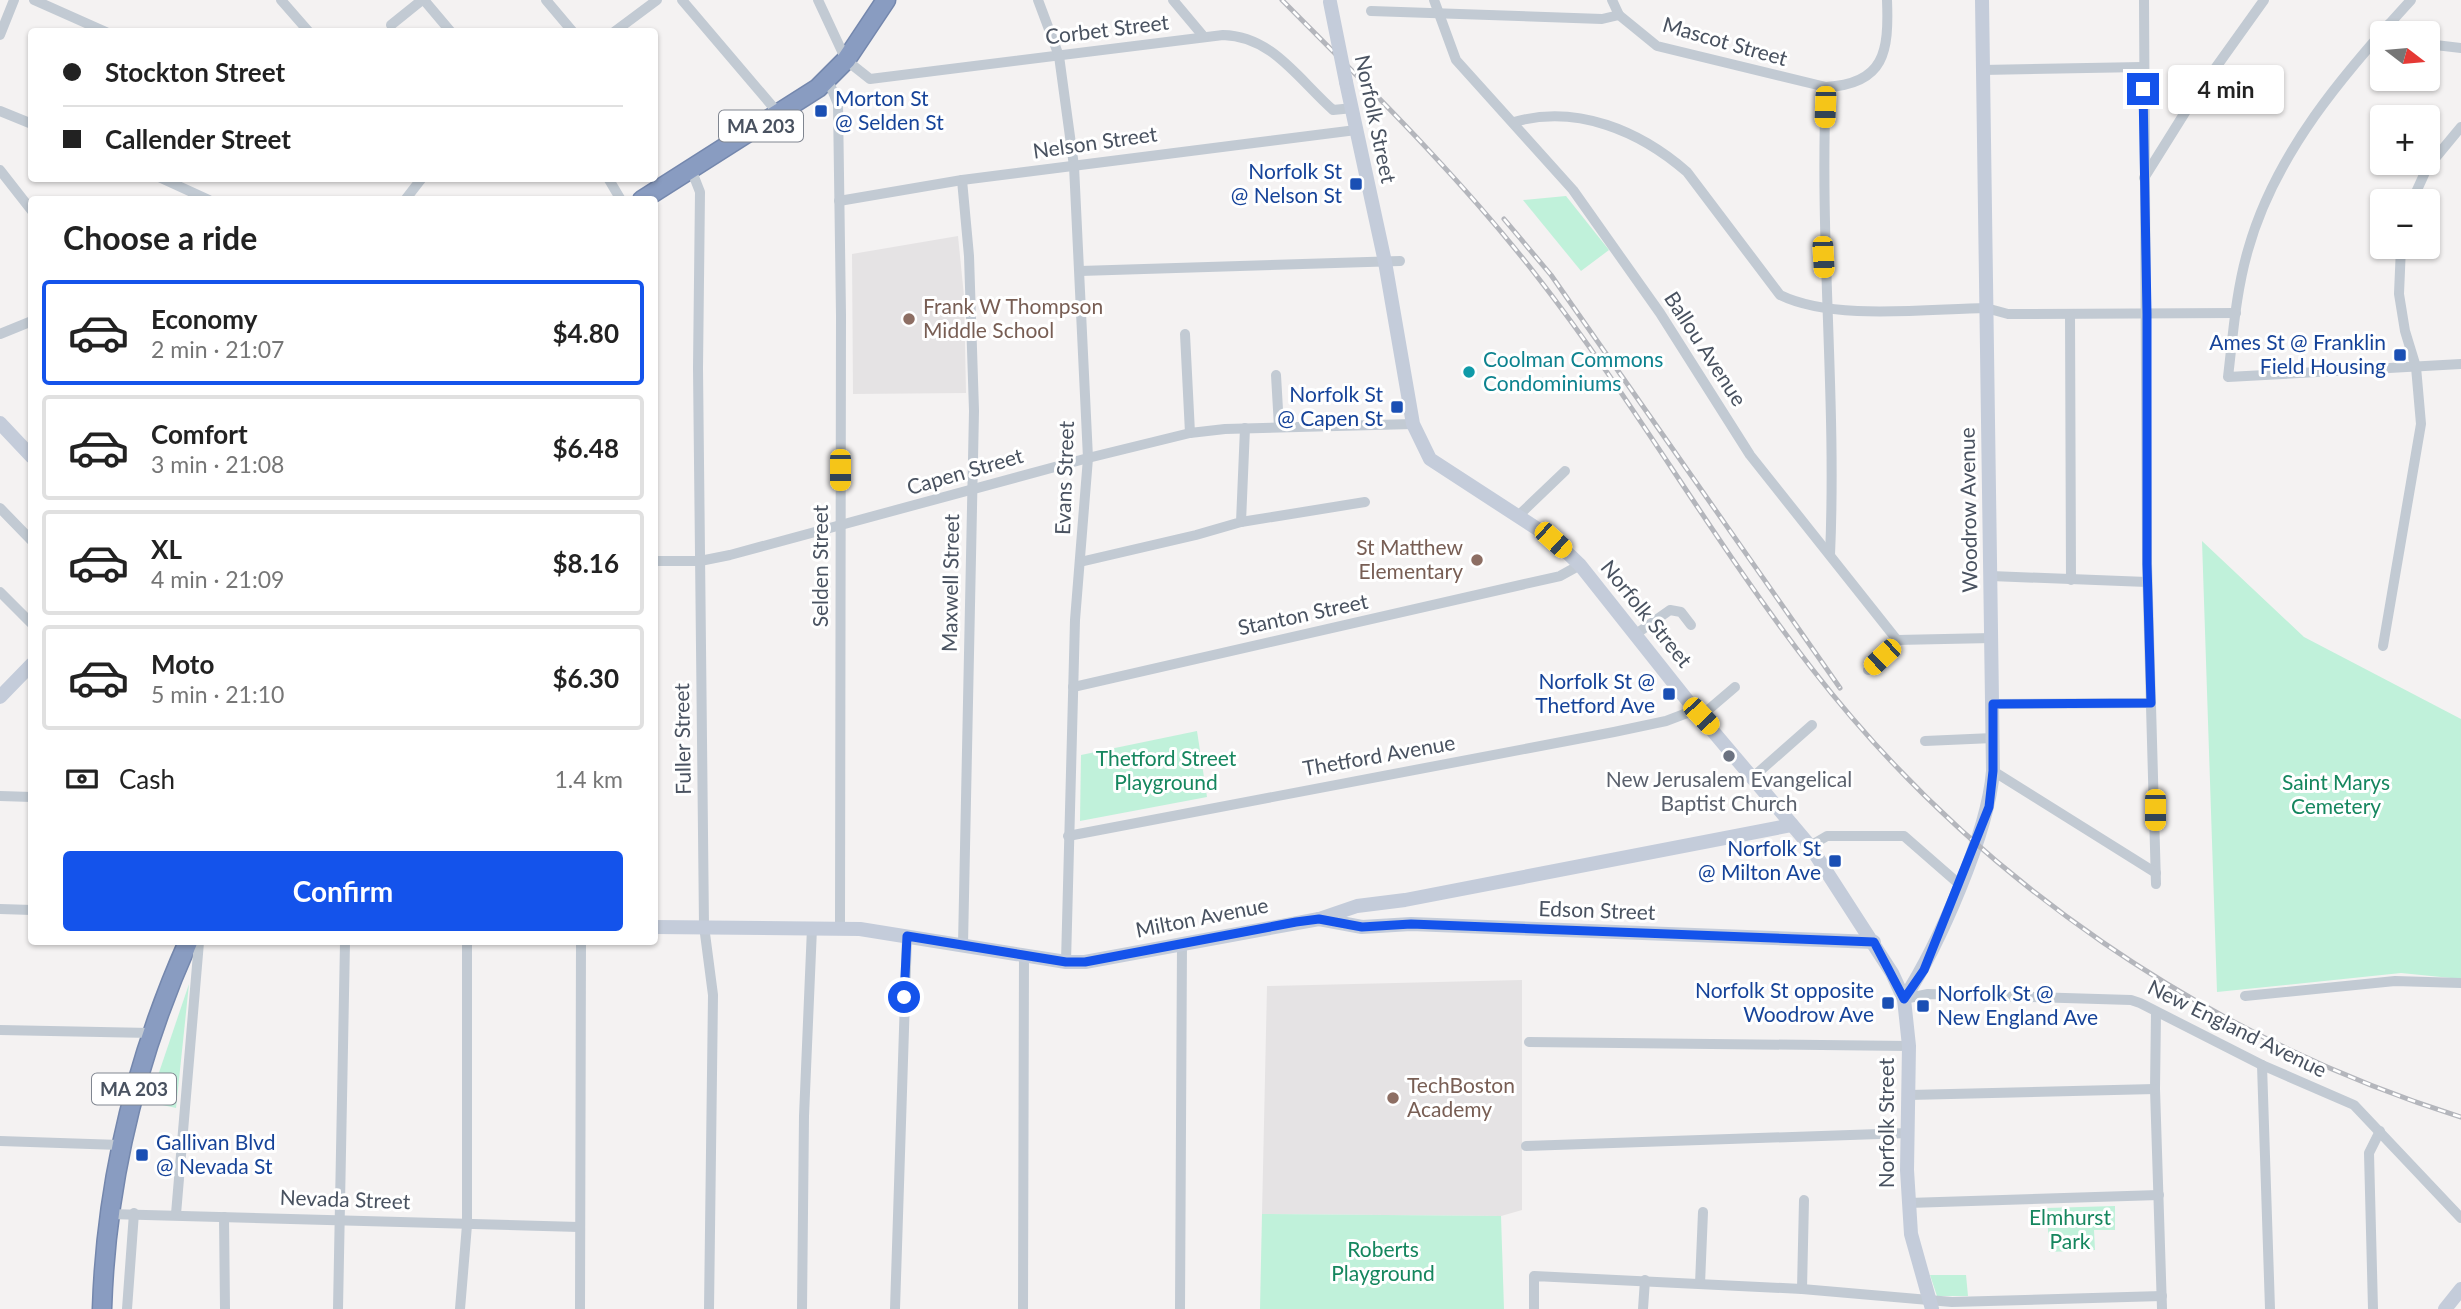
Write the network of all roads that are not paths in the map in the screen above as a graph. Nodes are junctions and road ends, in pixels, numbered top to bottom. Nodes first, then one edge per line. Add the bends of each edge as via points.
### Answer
1 (14, 0) edge
2 (34, 0) edge
3 (281, 0) edge
4 (423, 0) edge
5 (546, 0) edge
6 (657, 0) edge
7 (682, 0) edge
8 (818, 0) edge
9 (886, 0) edge
10 (1038, 0) edge
11 (1173, 0) edge
12 (1434, 0) edge
13 (1612, 0) edge
14 (1887, 0) edge
15 (1982, 0) edge
16 (2144, 0) edge
17 (2264, 0) edge
18 (2411, 0) edge
19 (1330, 1) edge
20 (1371, 11) dead end
21 (1437, 13) junction
22 (1619, 15) junction
23 (2392, 21) edge
24 (391, 25) dead end
25 (97, 28) edge
26 (306, 28) edge
27 (448, 28) edge
28 (570, 28) edge
29 (619, 28) edge
30 (0, 35) edge
31 (1204, 37) junction
32 (2440, 46) edge
33 (2461, 48) edge
34 (2370, 49) edge
35 (1059, 56) junction
36 (846, 60) junction
37 (2142, 67) junction
38 (1982, 70) junction
39 (828, 80) junction
40 (1826, 87) junction
41 (1353, 108) junction
42 (1333, 110) junction
43 (0, 111) edge
44 (779, 114) junction
45 (28, 122) edge
46 (1514, 122) junction
47 (2461, 127) edge
48 (1356, 130) junction
49 (1331, 132) junction
50 (1074, 166) junction
51 (691, 169) junction
52 (0, 170) edge
53 (2144, 178) junction
54 (962, 180) junction
55 (170, 182) edge
56 (419, 182) edge
57 (2417, 189) edge
58 (200, 196) edge
59 (408, 196) edge
60 (648, 196) edge
61 (839, 201) junction
62 (28, 206) edge
63 (2400, 259) edge
64 (1400, 261) dead end
65 (1385, 262) junction
66 (1080, 271) junction
67 (1986, 308) junction
68 (1826, 310) junction
69 (2236, 313) junction
70 (2070, 314) junction
71 (2147, 314) junction
72 (28, 323) edge
73 (0, 334) edge
74 (1185, 334) dead end
75 (2461, 364) edge
76 (2416, 367) junction
77 (1276, 375) dead end
78 (0, 423) edge
79 (1413, 424) junction
80 (1279, 427) junction
81 (1245, 428) junction
82 (1190, 433) junction
83 (28, 453) edge
84 (1088, 458) junction
85 (1565, 471) dead end
86 (972, 491) junction
87 (1365, 502) dead end
88 (0, 508) edge
89 (1519, 515) junction
90 (1241, 522) junction
91 (840, 525) junction
92 (28, 537) edge
93 (1830, 555) junction
94 (658, 561) edge
95 (700, 561) junction
96 (1080, 562) junction
97 (1580, 565) junction
98 (1991, 576) junction
99 (2071, 580) junction
100 (2147, 582) junction
101 (0, 592) edge
102 (28, 620) edge
103 (1691, 625) dead end
104 (1636, 634) junction
105 (1992, 638) junction
106 (1897, 640) junction
107 (2383, 646) dead end
108 (28, 668) edge
109 (1868, 670) dead end
110 (1073, 687) junction
111 (1735, 687) dead end
112 (0, 697) edge
113 (2151, 703) junction
114 (1993, 704) junction
115 (1698, 713) junction
116 (1812, 725) dead end
117 (1993, 738) junction
118 (1925, 741) dead end
119 (1993, 771) junction
120 (1753, 777) junction
121 (0, 796) edge
122 (28, 797) edge
123 (1792, 825) junction
124 (1068, 835) junction
125 (1810, 846) junction
126 (2156, 873) junction
127 (1959, 884) junction
128 (2156, 884) dead end
129 (1385, 902) junction
130 (1357, 906) junction
131 (0, 909) edge
132 (28, 909) edge
133 (1319, 919) junction
134 (704, 926) junction
135 (1387, 926) junction
136 (658, 927) edge
137 (1362, 927) junction
138 (811, 928) junction
139 (840, 928) junction
140 (907, 936) junction
141 (1874, 942) junction
142 (1182, 944) junction
143 (187, 945) edge
144 (199, 945) edge
145 (345, 945) edge
146 (467, 945) edge
147 (581, 945) edge
148 (963, 945) junction
149 (1024, 955) junction
150 (1066, 962) junction
151 (2461, 983) edge
152 (2245, 996) dead end
153 (1904, 999) junction
154 (2156, 1012) junction
155 (0, 1030) edge
156 (151, 1033) junction
157 (1529, 1042) dead end
158 (1909, 1046) junction
159 (2262, 1065) junction
160 (2155, 1089) junction
161 (1909, 1096) junction
162 (2380, 1131) junction
163 (1908, 1133) junction
164 (0, 1141) edge
165 (120, 1145) junction
166 (1526, 1146) dead end
167 (2158, 1195) junction
168 (1804, 1200) dead end
169 (1908, 1203) junction
170 (1703, 1212) dead end
171 (135, 1213) junction
172 (109, 1214) junction
173 (176, 1214) junction
174 (223, 1217) junction
175 (2461, 1218) edge
176 (340, 1219) junction
177 (467, 1225) junction
178 (579, 1227) junction
179 (1645, 1280) junction
180 (1700, 1284) junction
181 (1802, 1289) junction
182 (2461, 1289) edge
183 (2162, 1296) junction
184 (1931, 1304) edge
185 (102, 1309) edge
186 (127, 1309) edge
187 (225, 1309) edge
188 (338, 1309) edge
189 (460, 1309) edge
190 (580, 1309) edge
191 (709, 1309) edge
192 (802, 1309) edge
193 (895, 1309) edge
194 (1023, 1309) edge
195 (1180, 1309) edge
196 (1534, 1309) edge
197 (1643, 1309) edge
198 (2162, 1309) edge
199 (2270, 1309) edge
200 (2373, 1309) edge
201 (2445, 1309) edge

1 - 30 street
2 - 25 street
3 - 26 street
4 - 24 street
4 - 27 street
5 - 28 street
6 - 29 street
7 - 44 street
8 - 36 street
9 - 36 highway, MA 203
10 - 35 street, Evans Street
11 - 31 street
12 - 21 street, Ballou Avenue
13 - 22 street
14 - 40 street, Mascot Street via 1886,43 1877,68 1851,86
15 - 38 street, Woodrow Avenue
16 - 37 street
17 - 53 street
18 - 23 street
19 - 41 street, Norfolk Street, bridge
20 - 21 street
21 - 22 street via 1602,19
21 - 46 street, Ballou Avenue via 1456,60
22 - 40 street, Mascot Street via 1657,46
31 - 35 street, Corbet Street
31 - 42 street, Corbet Street via 1253,38
32 - 33 street
34 - 69 street via 2289,155 2258,219
35 - 36 street, Corbet Street via 870,79
35 - 50 street, Evans Street
36 - 39 highway, MA 203
37 - 38 street
37 - 53 street
38 - 67 street, Woodrow Avenue
39 - 44 highway, MA 203
39 - 61 street, Selden Street via 838,104
40 - 68 street
41 - 42 street
41 - 48 street, Norfolk Street
42 - 49 street
43 - 45 street
44 - 51 highway, MA 203
46 - 68 street via 1536,117 1588,119 1648,143 1687,172 1780,295
46 - 93 street, Ballou Avenue via 1573,190 1660,313 1750,455
47 - 57 street via 2427,168
48 - 49 street, Nelson Street
48 - 65 street, Norfolk Street
49 - 50 street, Nelson Street
50 - 54 street, Nelson Street
50 - 66 street, Evans Street
51 - 60 highway, MA 203
51 - 95 street, Fuller Street via 700,191
52 - 62 street
53 - 71 street
54 - 61 street, Nelson Street
54 - 86 street, Maxwell Street via 972,336
55 - 58 street
56 - 59 street
61 - 91 street, Selden Street
63 - 76 street via 2399,294
64 - 65 street
65 - 66 street
65 - 79 street, Norfolk Street
66 - 84 street, Evans Street
67 - 68 street
67 - 70 street via 2008,314
67 - 98 street, Woodrow Avenue
68 - 93 street
69 - 71 street
69 - 76 street via 2228,377
70 - 71 street
70 - 99 street
71 - 100 street
72 - 73 street
74 - 82 street
75 - 76 street
76 - 107 street via 2420,437
77 - 80 street
78 - 83 street
79 - 80 street, Capen Street
79 - 89 street, Norfolk Street via 1430,459
80 - 81 street, Capen Street
81 - 82 street, Capen Street
81 - 90 street
82 - 84 street, Capen Street
84 - 86 street, Capen Street
84 - 96 street, Evans Street
85 - 89 street
86 - 91 street, Capen Street
86 - 148 street, Maxwell Street
87 - 90 street
88 - 92 street
89 - 97 street, Norfolk Street
90 - 96 street
91 - 95 street, Capen Street
91 - 139 street, Selden Street
93 - 106 street, Ballou Avenue
94 - 95 street, Capen Street
95 - 134 street, Fuller Street
96 - 110 street, Evans Street
97 - 104 street, Norfolk Street
97 - 110 street, Stanton Street via 1560,576
98 - 99 street
98 - 105 street, Woodrow Avenue
99 - 100 street
100 - 113 street
101 - 102 street
103 - 104 street via 1681,612 1670,610
104 - 115 street, Norfolk Street
105 - 106 street
105 - 114 street, Woodrow Avenue
106 - 109 street
108 - 112 street
110 - 124 street, Evans Street
111 - 115 street
113 - 114 street
113 - 126 street
114 - 117 street, Woodrow Avenue
115 - 120 street, Norfolk Street
115 - 124 street, Thetford Avenue
116 - 120 street
117 - 118 street
117 - 119 street, Woodrow Avenue
119 - 126 street
119 - 127 street, Woodrow Avenue via 1989,807
120 - 123 street, Norfolk Street
121 - 122 street
123 - 125 street, Norfolk Street
123 - 129 street, Milton Avenue
124 - 150 street, Evans Street
125 - 127 street via 1828,836 1904,836
125 - 141 street, Norfolk Street
126 - 128 street
127 - 153 street, Woodrow Avenue via 1924,970
129 - 130 street, Milton Avenue
129 - 135 street via 1394,915
130 - 133 street, Milton Avenue
130 - 137 street via 1353,918
131 - 132 street
133 - 137 street, Edson Street
133 - 142 street, Milton Avenue
134 - 136 street, Milton Avenue
134 - 138 street, Milton Avenue
134 - 191 street, Fuller Street via 713,995
135 - 137 street, Edson Street
135 - 141 street, Edson Street
138 - 139 street, Milton Avenue
138 - 192 street
139 - 140 street, Milton Avenue
140 - 148 street, Milton Avenue
140 - 193 street
141 - 153 street, Norfolk Street
142 - 150 street, Milton Avenue
142 - 195 street
143 - 156 highway, MA 203
144 - 173 street
145 - 176 street
146 - 177 street
147 - 178 street
148 - 149 street, Milton Avenue
149 - 150 street, Milton Avenue
149 - 194 street
151 - 152 street via 2395,981
153 - 154 street, New England Avenue via 1928,994 2131,1000
153 - 158 street, Norfolk Street
154 - 159 street, New England Avenue
154 - 160 street
155 - 156 street
156 - 165 highway, MA 203
157 - 158 street
158 - 161 street, Norfolk Street
159 - 162 street, New England Avenue via 2354,1105
159 - 199 street
160 - 161 street
160 - 167 street
161 - 163 street, Norfolk Street
162 - 175 street, New England Avenue
162 - 200 street via 2369,1153
163 - 166 street
163 - 169 street, Norfolk Street
164 - 165 street
165 - 172 highway, MA 203
167 - 169 street
167 - 183 street
168 - 181 street
169 - 184 street, Norfolk Street via 1911,1234
170 - 180 street
171 - 172 street, Nevada Street
171 - 173 street, Nevada Street
171 - 186 street
172 - 185 highway, MA 203
173 - 174 street, Nevada Street
174 - 176 street, Nevada Street
174 - 187 street
176 - 177 street, Nevada Street
176 - 188 street
177 - 178 street, Nevada Street
177 - 189 street
178 - 190 street
179 - 180 street
179 - 196 street via 1534,1276
179 - 197 street
180 - 181 street
181 - 184 street
182 - 201 street
183 - 184 street
183 - 198 street

